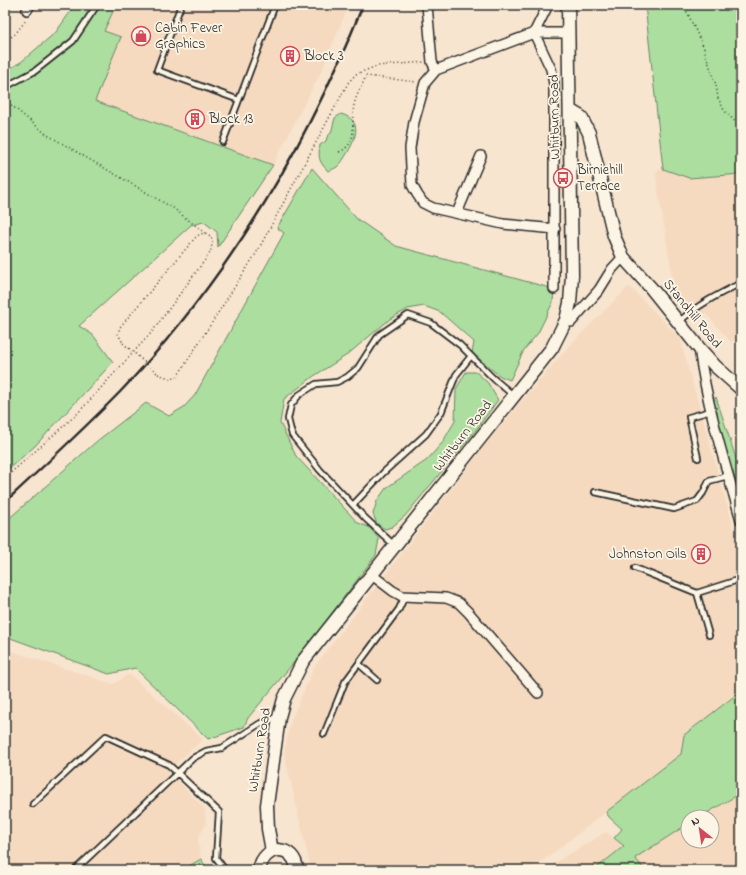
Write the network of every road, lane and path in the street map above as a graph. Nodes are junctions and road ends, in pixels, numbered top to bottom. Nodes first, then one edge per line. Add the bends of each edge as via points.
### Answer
1 (97, 5) edge
2 (181, 5) edge
3 (275, 5) edge
4 (427, 5) edge
5 (548, 5) edge
6 (568, 5) edge
7 (689, 8) dead end
8 (28, 11) edge
9 (534, 33) junction
10 (568, 33) junction
11 (5, 42) edge
12 (434, 66) junction
13 (425, 83) junction
14 (5, 87) edge
15 (5, 100) edge
16 (238, 100) junction
17 (571, 111) junction
18 (741, 128) edge
19 (223, 142) dead end
20 (339, 152) dead end
21 (481, 156) dead end
22 (457, 213) junction
23 (555, 229) junction
24 (205, 233) junction
25 (623, 256) junction
26 (741, 283) edge
27 (554, 288) dead end
28 (566, 320) junction
29 (679, 322) junction
30 (699, 348) junction
31 (471, 356) junction
32 (741, 389) edge
33 (514, 396) junction
34 (711, 411) junction
35 (698, 458) dead end
36 (728, 476) junction
37 (5, 478) edge
38 (595, 492) dead end
39 (353, 505) junction
40 (741, 520) edge
41 (395, 546) junction
42 (635, 568) dead end
43 (372, 575) junction
44 (741, 579) edge
45 (697, 593) junction
46 (406, 596) junction
47 (710, 635) dead end
48 (359, 664) junction
49 (377, 680) dead end
50 (538, 693) dead end
51 (279, 717) junction
52 (324, 734) dead end
53 (178, 773) junction
54 (33, 804) dead end
55 (272, 851) junction
56 (75, 870) edge
57 (225, 870) edge
58 (260, 870) edge
59 (297, 870) edge

1 - 14 lane via 73,40 35,71
2 - 16 lane via 157,70
3 - 16 lane
4 - 12 street
5 - 9 street
6 - 10 main road, Whitburn Road
7 - 18 path via 687,12 704,46 718,98 724,110
8 - 11 path via 15,34
9 - 10 street
9 - 12 street
9 - 23 street via 551,69 554,84
10 - 17 main road, Whitburn Road
12 - 13 street
12 - 24 path, bridge via 377,66 356,74 348,83 257,252 177,377 168,378 158,374 123,343 118,334 120,327 189,244 200,234
13 - 20 path via 366,76 354,104 352,140 347,149
13 - 22 street via 410,148 412,185 424,203 433,208
15 - 24 path via 46,134 174,208
16 - 19 lane
17 - 25 main road, Standhill Road via 581,117 589,133 614,236
17 - 28 main road, Whitburn Road via 572,275
21 - 22 street
22 - 23 street via 503,224
23 - 27 street
24 - 37 path via 213,241 210,254 152,332 77,414
25 - 28 street via 599,290 571,322
25 - 29 main road, Standhill Road
26 - 29 lane via 702,304
28 - 33 main road, Whitburn Road via 552,348
29 - 30 main road, Standhill Road
30 - 32 main road, Standhill Road
30 - 34 street
31 - 33 lane
31 - 39 lane via 456,375 441,413 426,434 384,472
31 - 39 lane via 460,344 431,324 408,315 379,335 358,368 347,378 337,382 316,384 299,394 291,405 288,419 292,435
33 - 41 main road, Whitburn Road
34 - 35 lane via 689,417
34 - 36 street
36 - 38 lane via 709,481 697,501 674,509
36 - 40 street
39 - 41 lane
41 - 43 main road, Whitburn Road
42 - 45 lane
43 - 46 street via 393,592
43 - 51 main road, Whitburn Road via 303,661 284,699
44 - 45 lane
45 - 47 lane
46 - 48 lane
46 - 50 street via 446,598 459,604
48 - 49 lane
48 - 52 lane via 345,682
51 - 53 lane via 259,724 222,748 206,751 193,758
51 - 55 main road, Whitburn Road via 267,805
53 - 54 lane via 168,765 106,736
53 - 56 lane
53 - 57 lane via 219,812 216,858
55 - 58 main road via 265,855
55 - 59 main road via 281,850 291,854

